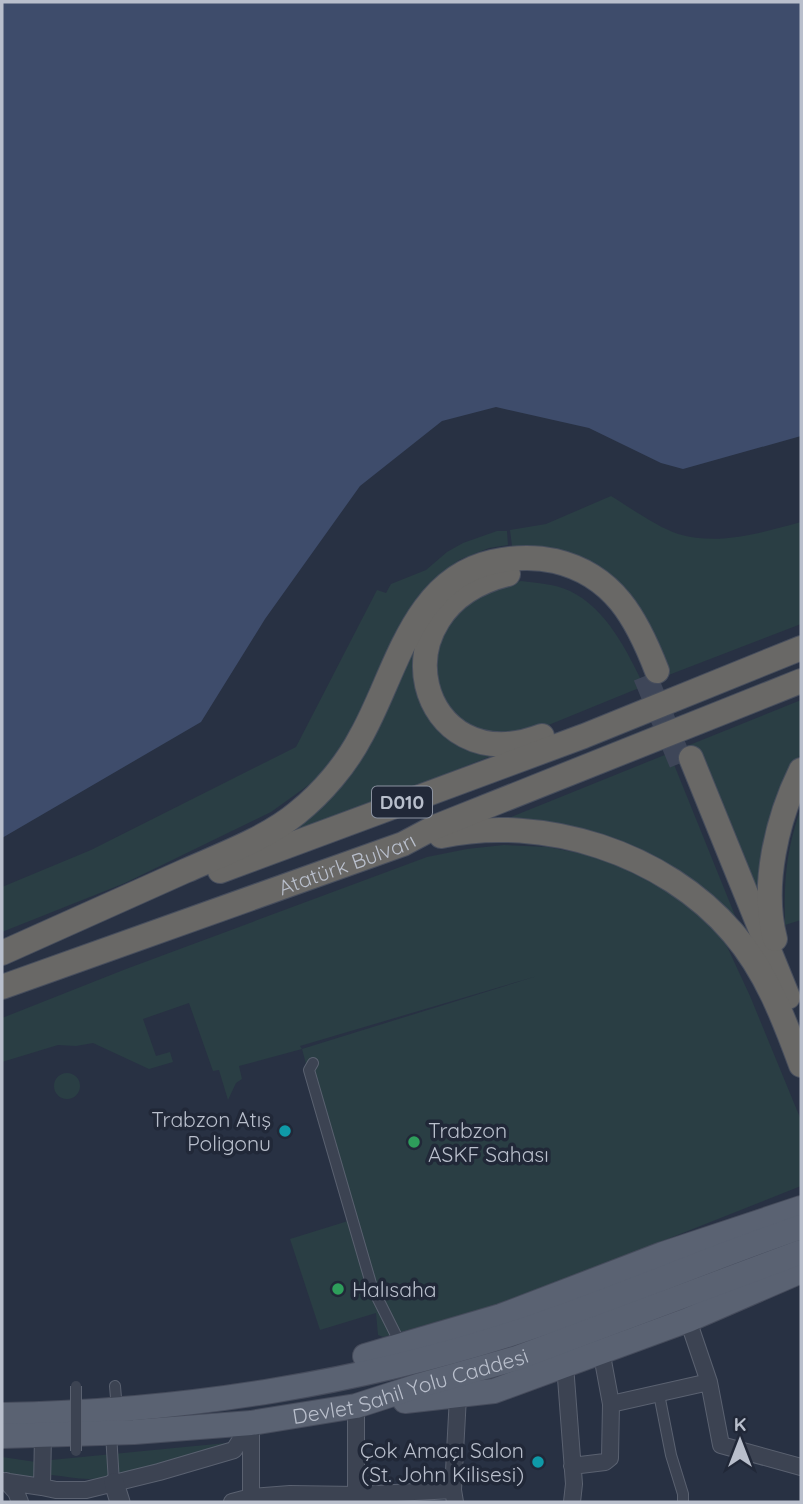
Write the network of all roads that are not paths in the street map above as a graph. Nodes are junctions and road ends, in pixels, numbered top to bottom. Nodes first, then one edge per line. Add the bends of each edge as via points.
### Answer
1 (801, 639) edge
2 (801, 648) edge
3 (801, 681) edge
4 (686, 761) tunnel mouth
5 (801, 770) edge
6 (403, 844) junction
7 (2, 953) edge
8 (2, 987) edge
9 (792, 1015) edge
10 (313, 1063) dead end
11 (801, 1065) edge
12 (801, 1208) edge
13 (801, 1227) edge
14 (801, 1252) edge
15 (801, 1270) edge
16 (688, 1320) junction
17 (601, 1350) junction
18 (413, 1364) junction
19 (565, 1364) junction
20 (709, 1382) junction
21 (76, 1386) dead end
22 (659, 1394) junction
23 (458, 1396) junction
24 (611, 1404) junction
25 (356, 1406) junction
26 (114, 1410) junction
27 (2, 1415) edge
28 (251, 1423) junction
29 (43, 1435) junction
30 (2, 1436) edge
31 (76, 1451) dead end
32 (572, 1466) junction
33 (801, 1467) edge
34 (4, 1481) edge
35 (114, 1483) junction
36 (52, 1493) edge
37 (356, 1495) junction
38 (454, 1496) edge
39 (262, 1498) edge
40 (20, 1502) edge
41 (120, 1502) edge
42 (232, 1502) edge
43 (572, 1502) edge
44 (683, 1502) edge

1 - 7 highway via 527,742 505,745 472,738 440,715 428,693 424,656 432,631 447,608 486,580 507,574 550,574 571,581 617,620 651,674 644,638 629,610 599,580 558,561 536,557 485,563 431,598 412,627 361,737 333,777 295,815 231,851
2 - 7 highway, Atatürk Bulvarı / D010 via 583,736
3 - 6 highway, Atatürk Bulvarı / D010 via 435,827
4 - 9 highway via 763,960
5 - 9 highway via 780,830 770,894 771,923
6 - 8 highway, Atatürk Bulvarı / D010
6 - 9 highway via 467,830 538,832 620,853 675,881 709,906 735,934
9 - 11 highway
10 - 18 street via 309,1070 372,1287
12 - 18 main road via 501,1316
13 - 18 main road, Devlet Sahil Yolu Caddesi via 537,1325
14 - 18 main road, Devlet Sahil Yolu Caddesi via 517,1358
15 - 16 main road
16 - 17 main road
16 - 20 street
17 - 19 main road
17 - 24 street
18 - 25 main road, Devlet Sahil Yolu Caddesi
18 - 26 main road, Devlet Sahil Yolu Caddesi via 192,1402
19 - 23 main road via 494,1391
19 - 32 street
20 - 22 street
20 - 33 street via 721,1445
21 - 31 street, bridge
22 - 24 street
22 - 44 street
23 - 25 main road
23 - 38 street
24 - 32 street via 610,1458
25 - 28 main road, Devlet Sahil Yolu Caddesi
25 - 37 street
26 - 27 main road, Devlet Sahil Yolu Caddesi
26 - 28 main road, Devlet Sahil Yolu Caddesi
26 - 29 main road, Devlet Sahil Yolu Caddesi
26 - 35 street
28 - 35 street via 234,1450
28 - 39 street
29 - 30 main road, Devlet Sahil Yolu Caddesi
29 - 36 street
32 - 43 street
34 - 36 street
34 - 40 street
35 - 36 street
35 - 41 street
37 - 38 street
37 - 39 street
39 - 42 street

